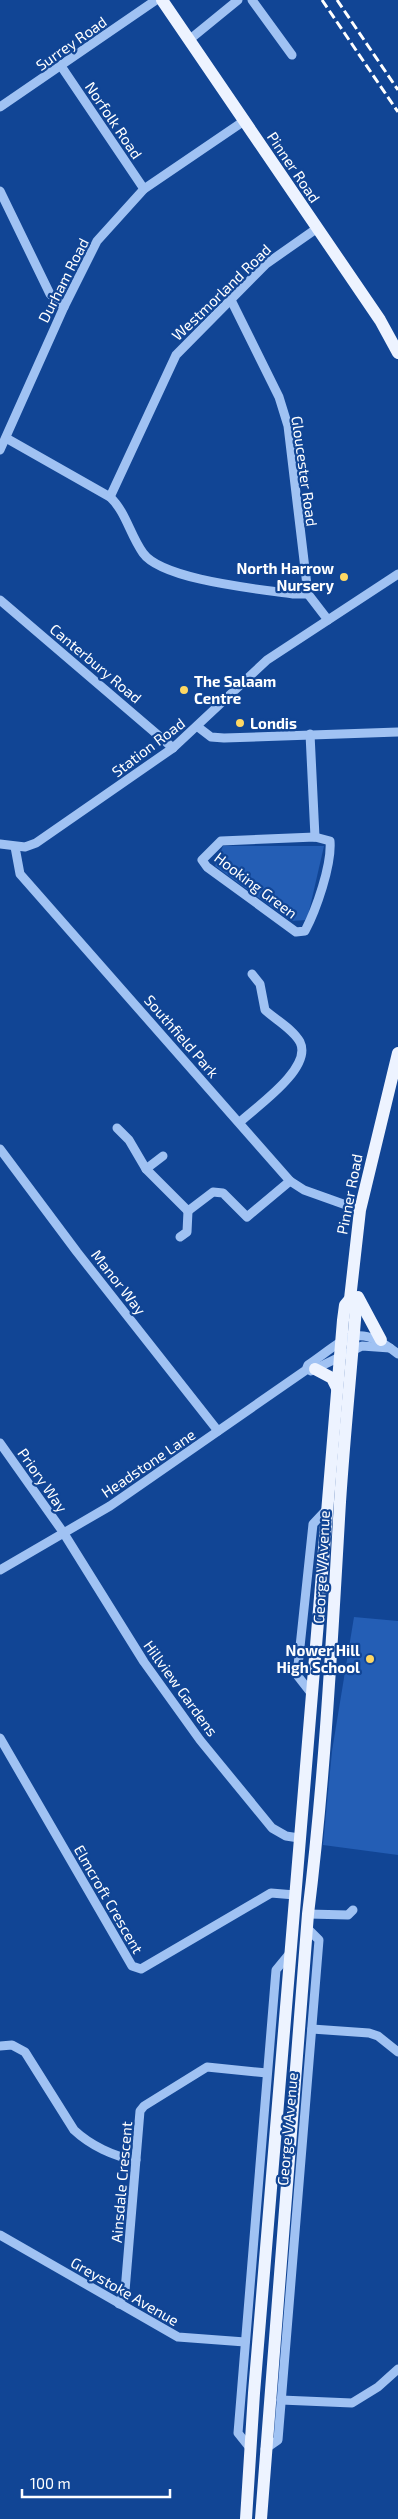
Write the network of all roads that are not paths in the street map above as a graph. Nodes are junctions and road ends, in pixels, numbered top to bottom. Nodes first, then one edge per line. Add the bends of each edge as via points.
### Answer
1 (156, 0) edge
2 (162, 0) edge
3 (238, 0) edge
4 (252, 0) edge
5 (189, 40) junction
6 (292, 55) dead end
7 (61, 66) junction
8 (0, 107) edge
9 (244, 121) junction
10 (144, 189) junction
11 (0, 191) edge
12 (316, 229) junction
13 (231, 300) junction
14 (64, 306) junction
15 (398, 354) edge
16 (6, 438) junction
17 (0, 450) edge
18 (110, 497) junction
19 (398, 574) edge
20 (308, 594) junction
21 (0, 600) edge
22 (328, 620) junction
23 (198, 727) junction
24 (398, 732) edge
25 (310, 734) junction
26 (173, 748) junction
27 (315, 836) junction
28 (0, 844) edge
29 (15, 846) junction
30 (252, 974) dead end
31 (398, 1053) edge
32 (240, 1122) junction
33 (117, 1128) dead end
34 (0, 1149) edge
35 (163, 1156) dead end
36 (146, 1169) junction
37 (290, 1180) junction
38 (360, 1210) junction
39 (188, 1211) junction
40 (180, 1237) dead end
41 (351, 1292) junction
42 (353, 1343) junction
43 (385, 1344) junction
44 (340, 1348) junction
45 (398, 1354) edge
46 (310, 1369) junction
47 (337, 1388) junction
48 (218, 1431) junction
49 (0, 1443) edge
50 (328, 1508) junction
51 (63, 1532) junction
52 (0, 1570) edge
53 (334, 1621) junction
54 (317, 1628) junction
55 (311, 1693) junction
56 (0, 1738) edge
57 (299, 1838) junction
58 (295, 1895) junction
59 (353, 1910) dead end
60 (308, 1914) junction
61 (307, 1928) junction
62 (290, 1953) junction
63 (312, 2030) junction
64 (0, 2046) edge
65 (398, 2052) edge
66 (267, 2073) junction
67 (298, 2118) junction
68 (268, 2150) junction
69 (136, 2160) junction
70 (268, 2224) junction
71 (283, 2226) junction
72 (0, 2235) edge
73 (255, 2301) junction
74 (119, 2304) junction
75 (280, 2337) junction
76 (245, 2342) junction
77 (398, 2369) edge
78 (281, 2400) junction
79 (250, 2448) junction
80 (265, 2449) junction
81 (246, 2519) edge
82 (261, 2519) edge

1 - 7 street, Surrey Road
2 - 5 main road, Pinner Road
3 - 5 street
4 - 6 street
5 - 9 main road, Pinner Road
7 - 8 street, Surrey Road
7 - 10 street, Norfolk Road
9 - 10 street, Durham Road
9 - 12 main road, Pinner Road
10 - 14 street, Durham Road via 97,241
11 - 14 street via 50,294
12 - 13 street, Westmorland Road via 266,264
12 - 15 main road, Pinner Road via 380,320
13 - 18 street, Westmorland Road via 176,355
13 - 20 street, Gloucester Road via 279,397 288,426
14 - 16 street, Durham Road
16 - 17 street, Durham Road
16 - 18 street
18 - 20 street via 118,504 143,554 155,564 195,579
19 - 22 street, Station Road
20 - 22 street
21 - 26 street, Canterbury Road
22 - 23 street, Station Road via 257,668
23 - 25 street via 211,737 224,738
23 - 26 street, Station Road
24 - 25 street
25 - 27 street
26 - 29 street, Station Road via 36,843
27 - 27 street, Hooking Green via 330,841 331,853 305,931 296,932 207,867 202,860 221,841
28 - 29 street, Station Road
29 - 32 street, Southfield Park via 20,874
30 - 32 street via 260,984 265,1010 294,1033 301,1044 292,1076
31 - 38 main road, Pinner Road
32 - 37 street, Southfield Park
33 - 36 street via 129,1140
34 - 48 street, Manor Way
35 - 36 street
36 - 39 street
37 - 38 street, Southfield Park via 304,1190
37 - 39 street via 247,1217 223,1193 213,1192
38 - 41 main road, Pinner Road
39 - 40 street via 187,1232
41 - 42 main road, George V Avenue via 356,1306
41 - 43 main road
41 - 44 main road, Pinner Road via 345,1305
42 - 43 street via 363,1335
42 - 43 street via 384,1349
42 - 44 street
42 - 44 street, Headstone Lane
42 - 53 main road, George V Avenue
43 - 45 street
44 - 46 street, Headstone Lane
44 - 46 street, Headstone Lane via 308,1365
44 - 47 main road, George V Avenue
46 - 47 main road via 332,1378
46 - 48 street, Headstone Lane
47 - 50 main road, George V Avenue
48 - 51 street, Headstone Lane via 117,1501
49 - 51 street, Priory Way
50 - 54 main road, George V Avenue
50 - 55 street, George V Avenue via 313,1524 297,1675
51 - 52 street, Headstone Lane
51 - 57 street, Hillview Gardens via 144,1662 200,1740 272,1828 286,1836
53 - 54 main road
53 - 60 main road, George V Avenue via 317,1842
54 - 55 main road, George V Avenue
55 - 57 main road, George V Avenue
56 - 58 street, Elmcroft Crescent via 132,1966 141,1969 271,1893
57 - 58 main road, George V Avenue
58 - 62 main road, George V Avenue
59 - 60 street via 341,1916
60 - 61 main road, George V Avenue
61 - 63 street, George V Avenue via 319,1940
61 - 67 main road, George V Avenue
62 - 66 street, George V Avenue via 276,1970
62 - 68 main road, George V Avenue
63 - 65 street via 369,2033
63 - 67 street, George V Avenue
64 - 69 street via 12,2045 25,2052 82,2138 121,2158
66 - 68 street, George V Avenue
66 - 69 street, Ainsdale Crescent via 207,2067 144,2106 140,2111
67 - 71 main road, George V Avenue
67 - 75 street, George V Avenue
68 - 70 main road, George V Avenue
68 - 73 street, George V Avenue
69 - 74 street, Ainsdale Crescent via 125,2291
70 - 71 main road
70 - 73 main road, George V Avenue
71 - 75 main road, George V Avenue
72 - 74 street, Greystoke Avenue
73 - 76 street, George V Avenue
73 - 79 main road, George V Avenue
74 - 76 street, Greystoke Avenue via 178,2337
75 - 78 street, George V Avenue
75 - 80 main road, George V Avenue
76 - 79 street, George V Avenue via 238,2433
77 - 78 street via 352,2404
78 - 80 street, George V Avenue via 278,2440
79 - 81 main road, George V Avenue
80 - 82 main road, George V Avenue

